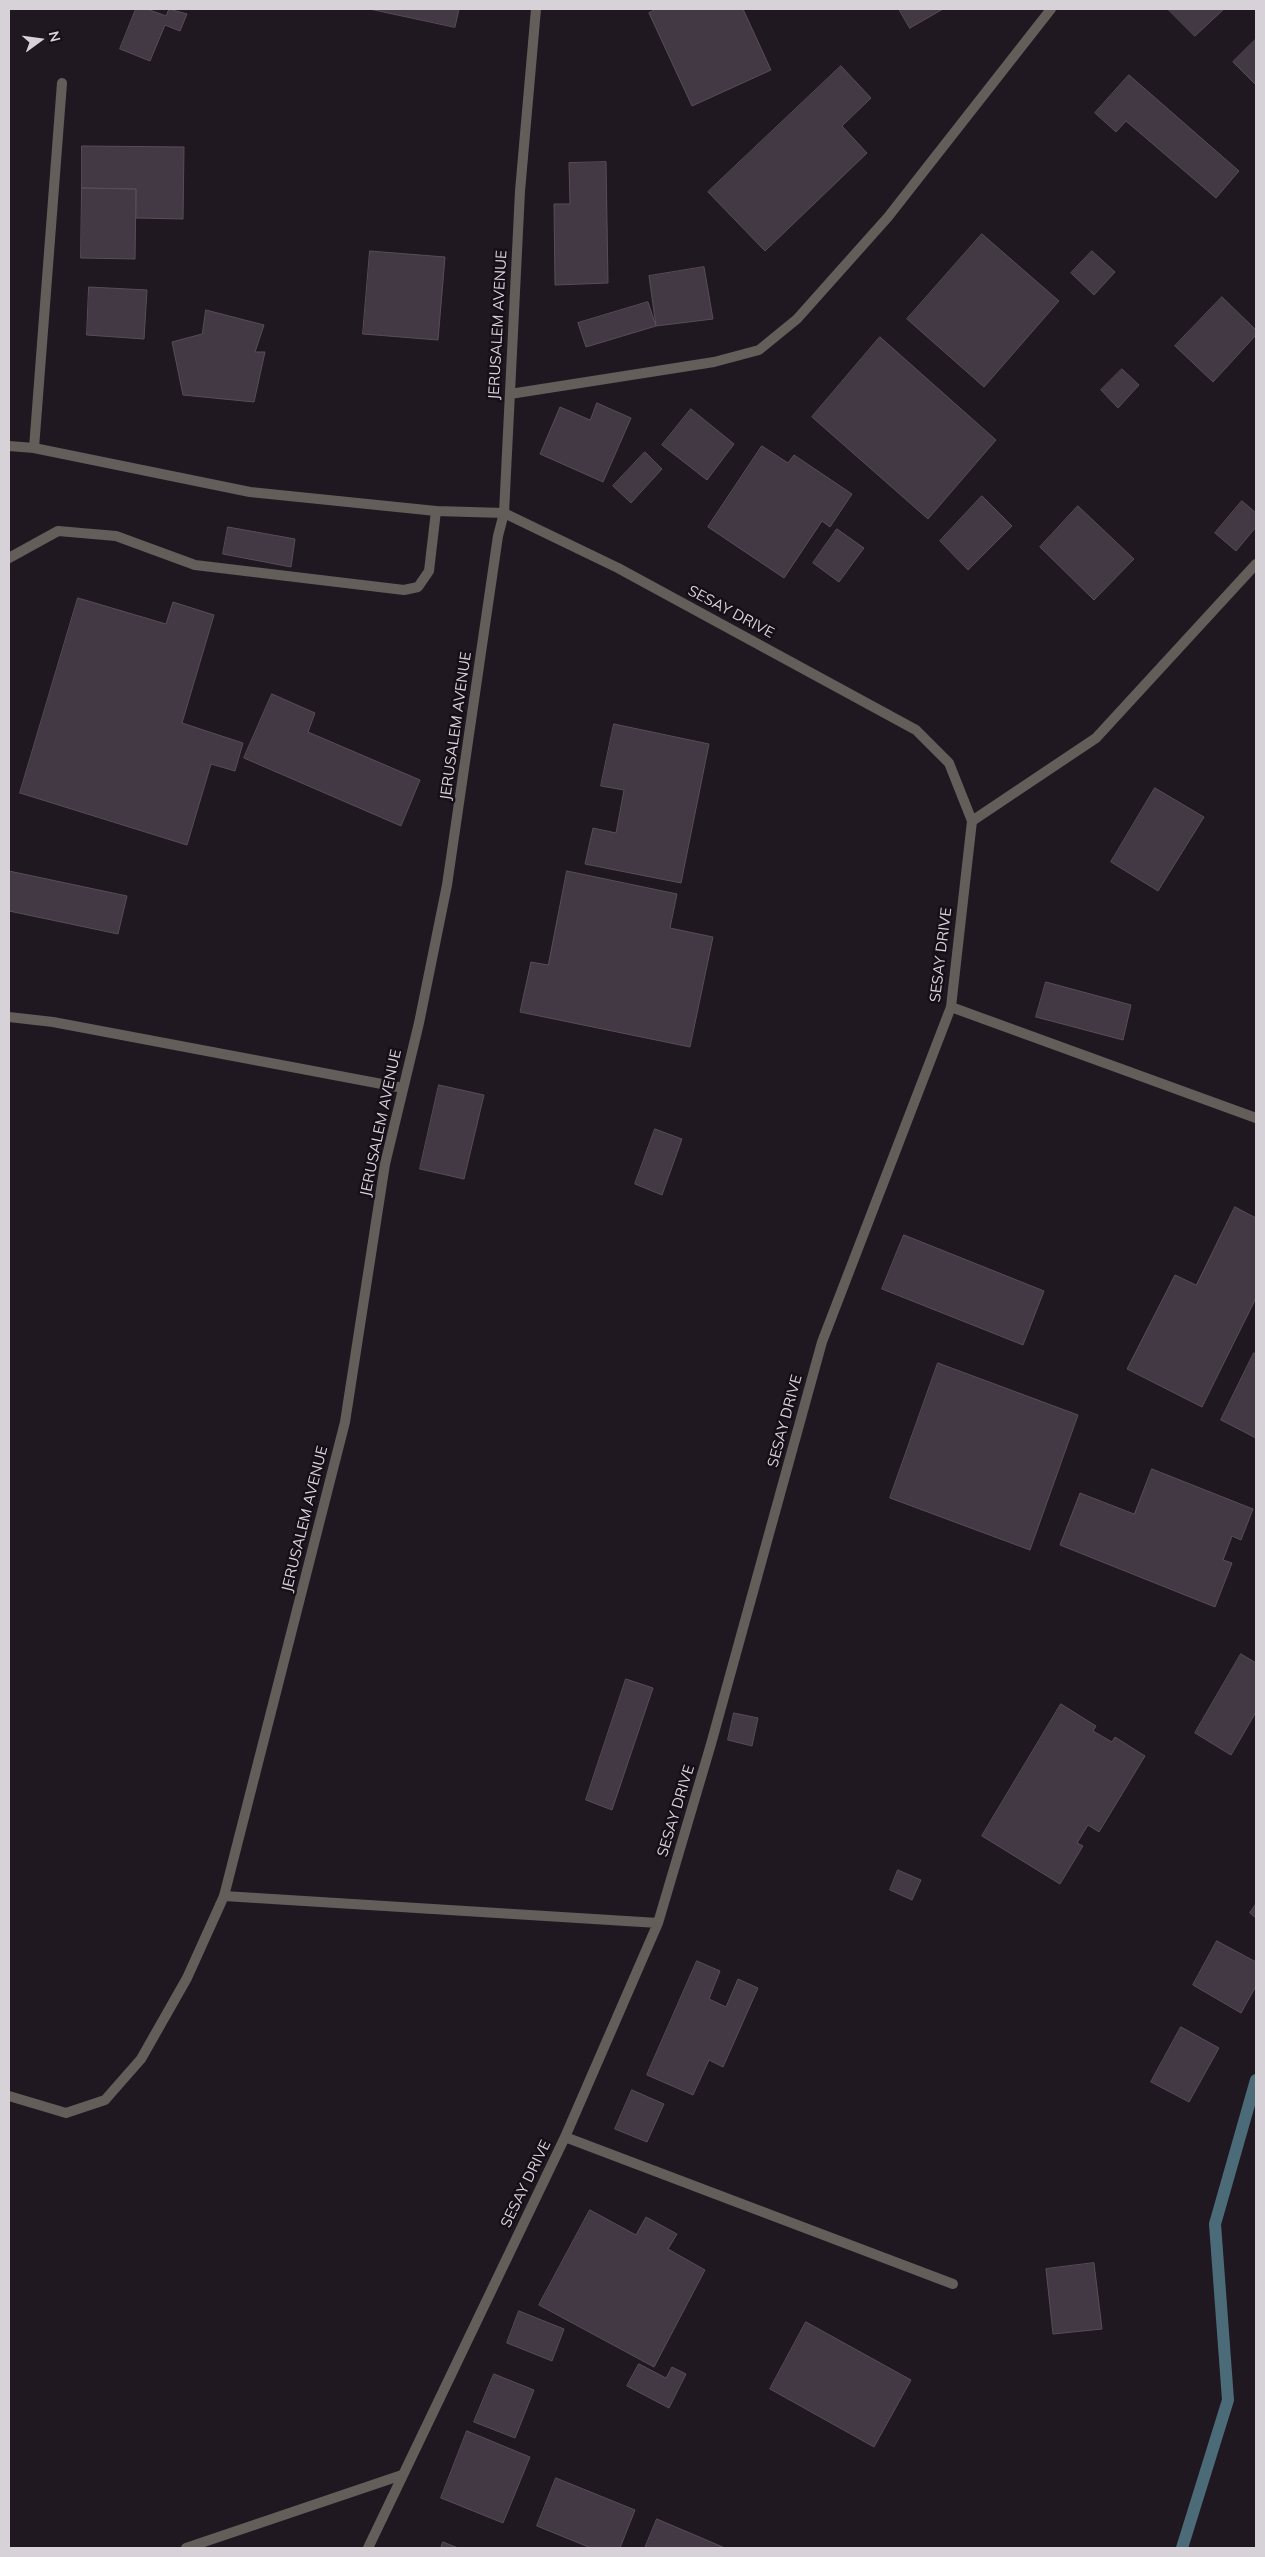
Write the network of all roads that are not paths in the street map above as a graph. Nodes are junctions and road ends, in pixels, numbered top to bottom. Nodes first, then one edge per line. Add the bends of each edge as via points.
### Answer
1 (536, 9) edge
2 (1051, 9) edge
3 (62, 84) dead end
4 (510, 394) junction
5 (9, 446) edge
6 (34, 448) junction
7 (436, 511) junction
8 (504, 513) junction
9 (9, 558) edge
10 (1256, 564) edge
11 (972, 821) junction
12 (951, 1007) junction
13 (9, 1017) edge
14 (403, 1088) junction
15 (1256, 1118) edge
16 (224, 1896) junction
17 (658, 1923) junction
18 (9, 2096) edge
19 (565, 2137) junction
20 (953, 2284) dead end
21 (402, 2475) junction
22 (186, 2548) edge
23 (368, 2548) edge

1 - 4 street, JERUSALEM AVENUE via 520,191
2 - 4 street via 888,217 797,319 759,350 714,362
3 - 6 street
4 - 8 street, JERUSALEM AVENUE
5 - 6 street
6 - 7 street via 250,492
7 - 8 street
7 - 9 street via 429,571 418,586 404,590 195,565 116,536 58,531
8 - 11 street, SESAY DRIVE via 618,568 916,730 949,763
8 - 14 street, JERUSALEM AVENUE via 447,885 420,1023
10 - 11 street via 1096,738
11 - 12 street, SESAY DRIVE
12 - 15 street
12 - 17 street, SESAY DRIVE via 822,1342
13 - 14 street via 62,1024
14 - 16 street, JERUSALEM AVENUE via 384,1164 345,1422
16 - 17 street
16 - 18 street, JERUSALEM AVENUE via 187,1978 141,2059 105,2100 66,2113
17 - 19 street, SESAY DRIVE
19 - 20 street
19 - 21 street, SESAY DRIVE
21 - 22 street
21 - 23 street, SESAY DRIVE

